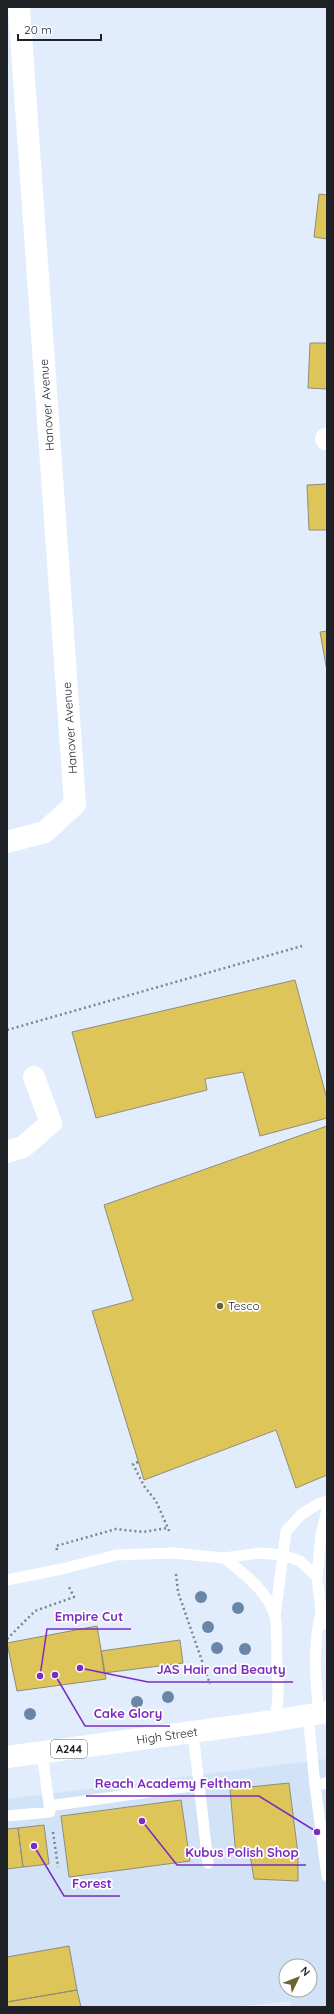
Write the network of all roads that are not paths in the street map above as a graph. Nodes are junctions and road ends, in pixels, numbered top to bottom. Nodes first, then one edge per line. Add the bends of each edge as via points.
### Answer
1 (19, 7) edge
2 (7, 842) edge
3 (34, 1076) dead end
4 (7, 1152) edge
5 (327, 1501) edge
6 (327, 1510) edge
7 (282, 1555) junction
8 (224, 1558) junction
9 (317, 1577) junction
10 (7, 1580) edge
11 (321, 1611) junction
12 (275, 1617) junction
13 (327, 1624) edge
14 (318, 1713) edge
15 (273, 1721) junction
16 (193, 1732) junction
17 (42, 1752) junction
18 (7, 1757) edge
19 (327, 1783) edge
20 (199, 1785) junction
21 (315, 1785) junction
22 (49, 1809) junction
23 (7, 1816) edge
24 (208, 1863) dead end
25 (327, 1876) edge

1 - 2 street, Hanover Avenue via 75,804 45,832
3 - 4 street via 51,1123 23,1147
5 - 7 lane via 302,1514 286,1531
6 - 9 lane via 321,1534
7 - 8 lane via 260,1553
7 - 9 lane via 300,1561
7 - 12 lane
8 - 10 lane via 173,1553 116,1555
8 - 12 lane via 255,1584
9 - 11 lane
11 - 13 lane
11 - 14 lane via 315,1658
12 - 15 lane via 279,1694
14 - 15 street, High Street / A244
14 - 21 lane
15 - 16 street, High Street / A244
16 - 17 street, High Street / A244
16 - 20 lane
17 - 18 street, High Street / A244
17 - 22 lane
19 - 21 lane
20 - 22 lane
20 - 24 lane
21 - 25 lane
22 - 23 lane

